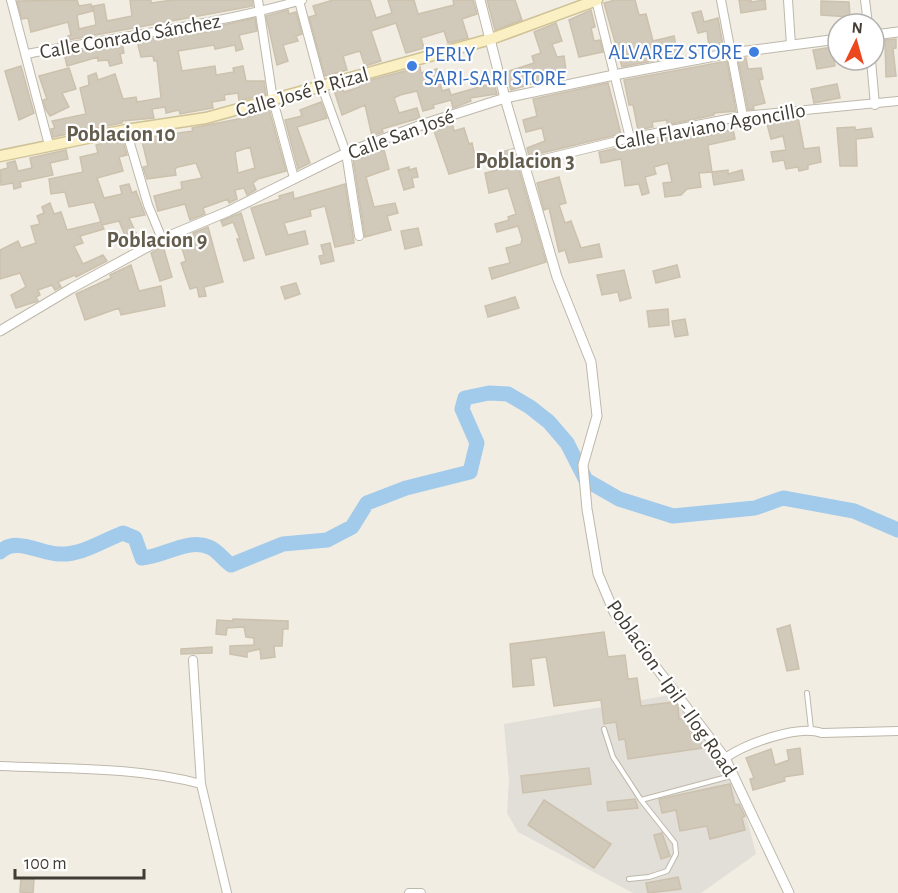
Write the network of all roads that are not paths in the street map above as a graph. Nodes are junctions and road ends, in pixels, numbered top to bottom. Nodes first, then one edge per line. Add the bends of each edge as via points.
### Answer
1 (11, 0) edge
2 (258, 0) edge
3 (480, 0) edge
4 (596, 0) edge
5 (721, 0) edge
6 (788, 0) edge
7 (300, 1) edge
8 (259, 12) junction
9 (491, 39) junction
10 (826, 41) edge
11 (791, 45) junction
12 (731, 53) junction
13 (27, 54) junction
14 (872, 72) edge
15 (614, 75) junction
16 (322, 87) junction
17 (505, 98) junction
18 (273, 100) junction
19 (898, 101) edge
20 (875, 105) junction
21 (743, 117) junction
22 (126, 130) junction
23 (630, 138) junction
24 (49, 145) junction
25 (346, 153) junction
26 (0, 156) edge
27 (524, 164) junction
28 (294, 178) junction
29 (359, 236) dead end
30 (162, 239) junction
31 (0, 331) edge
32 (193, 660) dead end
33 (807, 693) dead end
34 (604, 729) dead end
35 (811, 729) junction
36 (898, 731) edge
37 (725, 758) junction
38 (0, 766) edge
39 (735, 775) junction
40 (201, 783) junction
41 (641, 800) junction
42 (629, 879) dead end
43 (227, 893) edge
44 (409, 893) edge
45 (421, 893) edge
46 (789, 893) edge

1 - 13 street
2 - 8 street
3 - 9 street, Poblacion - Ipil - Ilog Road
4 - 9 main road, Calle José P. Rizal
4 - 15 street
5 - 12 street
6 - 11 street
7 - 8 street, Calle Conrado Sánchez
7 - 16 street
8 - 13 street, Calle Conrado Sánchez via 161,33
8 - 18 street
9 - 16 main road, Calle José P. Rizal
9 - 17 street, Poblacion - Ipil - Ilog Road
10 - 11 street, Calle San José
11 - 12 street, Calle San José
12 - 15 street, Calle San José
12 - 21 street
13 - 24 street
14 - 20 street
15 - 17 street, Calle San José
15 - 23 street
16 - 18 main road, Calle José P. Rizal
16 - 25 street
17 - 25 street, Calle San José
17 - 27 street, Poblacion - Ipil - Ilog Road
18 - 22 main road, Calle José P. Rizal via 206,118
18 - 28 street
19 - 20 street, Calle Flaviano Agoncillo
20 - 21 street, Calle Flaviano Agoncillo
21 - 23 street, Calle Flaviano Agoncillo
22 - 24 main road, Calle José P. Rizal
22 - 30 street
23 - 27 street, Calle Flaviano Agoncillo
24 - 26 main road, Calle José P. Rizal
25 - 28 street, Calle San José
25 - 29 street
27 - 37 street, Poblacion - Ipil - Ilog Road via 557,277 591,363 597,416 583,465 598,574 614,612
28 - 30 street, Calle San José
30 - 31 street, Calle San José
32 - 40 street
33 - 35 lane
34 - 41 lane via 613,757
35 - 36 street via 822,733
35 - 37 street via 743,746
37 - 39 street, Poblacion - Ipil - Ilog Road
38 - 40 street via 98,770
39 - 41 lane
39 - 46 street, Poblacion - Ipil - Ilog Road
40 - 43 street
41 - 42 lane via 675,843 676,855 667,872
44 - 45 street

